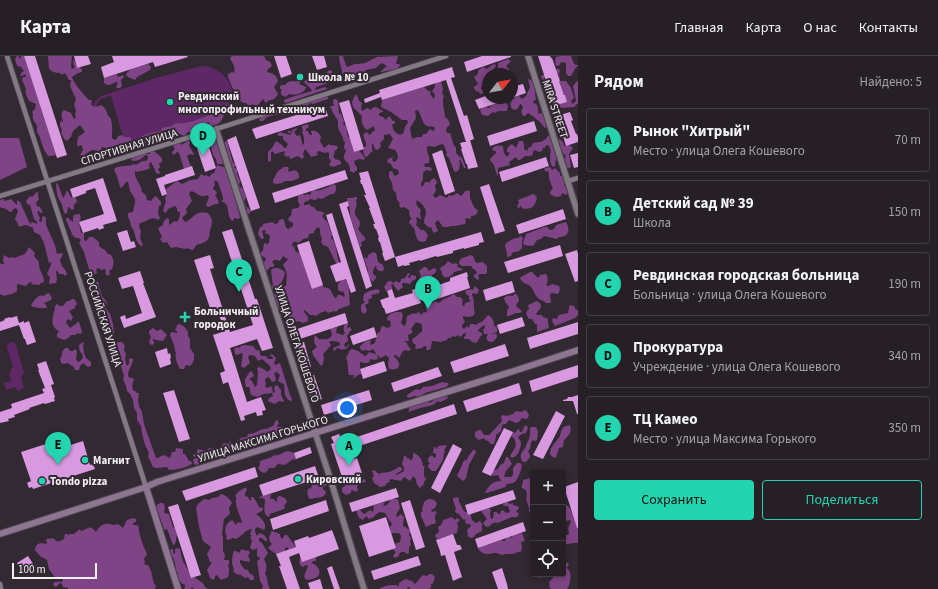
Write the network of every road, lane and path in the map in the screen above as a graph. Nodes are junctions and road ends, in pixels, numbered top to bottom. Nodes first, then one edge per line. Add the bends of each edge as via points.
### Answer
1 (8, 56) edge
2 (446, 56) edge
3 (528, 56) edge
4 (216, 129) junction
5 (578, 178) edge
6 (47, 181) junction
7 (568, 181) junction
8 (0, 196) edge
9 (578, 214) edge
10 (578, 350) edge
11 (315, 433) junction
12 (146, 486) junction
13 (0, 534) edge
14 (0, 584) edge
15 (1, 589) edge
16 (178, 589) edge
17 (364, 589) edge

1 - 6 street, РОССИЙСКАЯ УЛИЦА
2 - 4 street, СПОРТИВНАЯ УЛИЦА
3 - 7 street, MIRA STREET
4 - 6 street, СПОРТИВНАЯ УЛИЦА
4 - 11 street, УЛИЦА ОЛЕГА КОШЕВОГО
5 - 7 street
6 - 8 street, СПОРТИВНАЯ УЛИЦА
6 - 12 street, РОССИЙСКАЯ УЛИЦА
7 - 9 street, MIRA STREET
10 - 11 main road, УЛИЦА МАКСИМА ГОРЬКОГО
11 - 12 main road, УЛИЦА МАКСИМА ГОРЬКОГО
11 - 17 street, УЛИЦА ОЛЕГА КОШЕВОГО
12 - 13 main road, УЛИЦА МАКСИМА ГОРЬКОГО
12 - 16 main road, РОССИЙСКАЯ УЛИЦА
14 - 15 street

